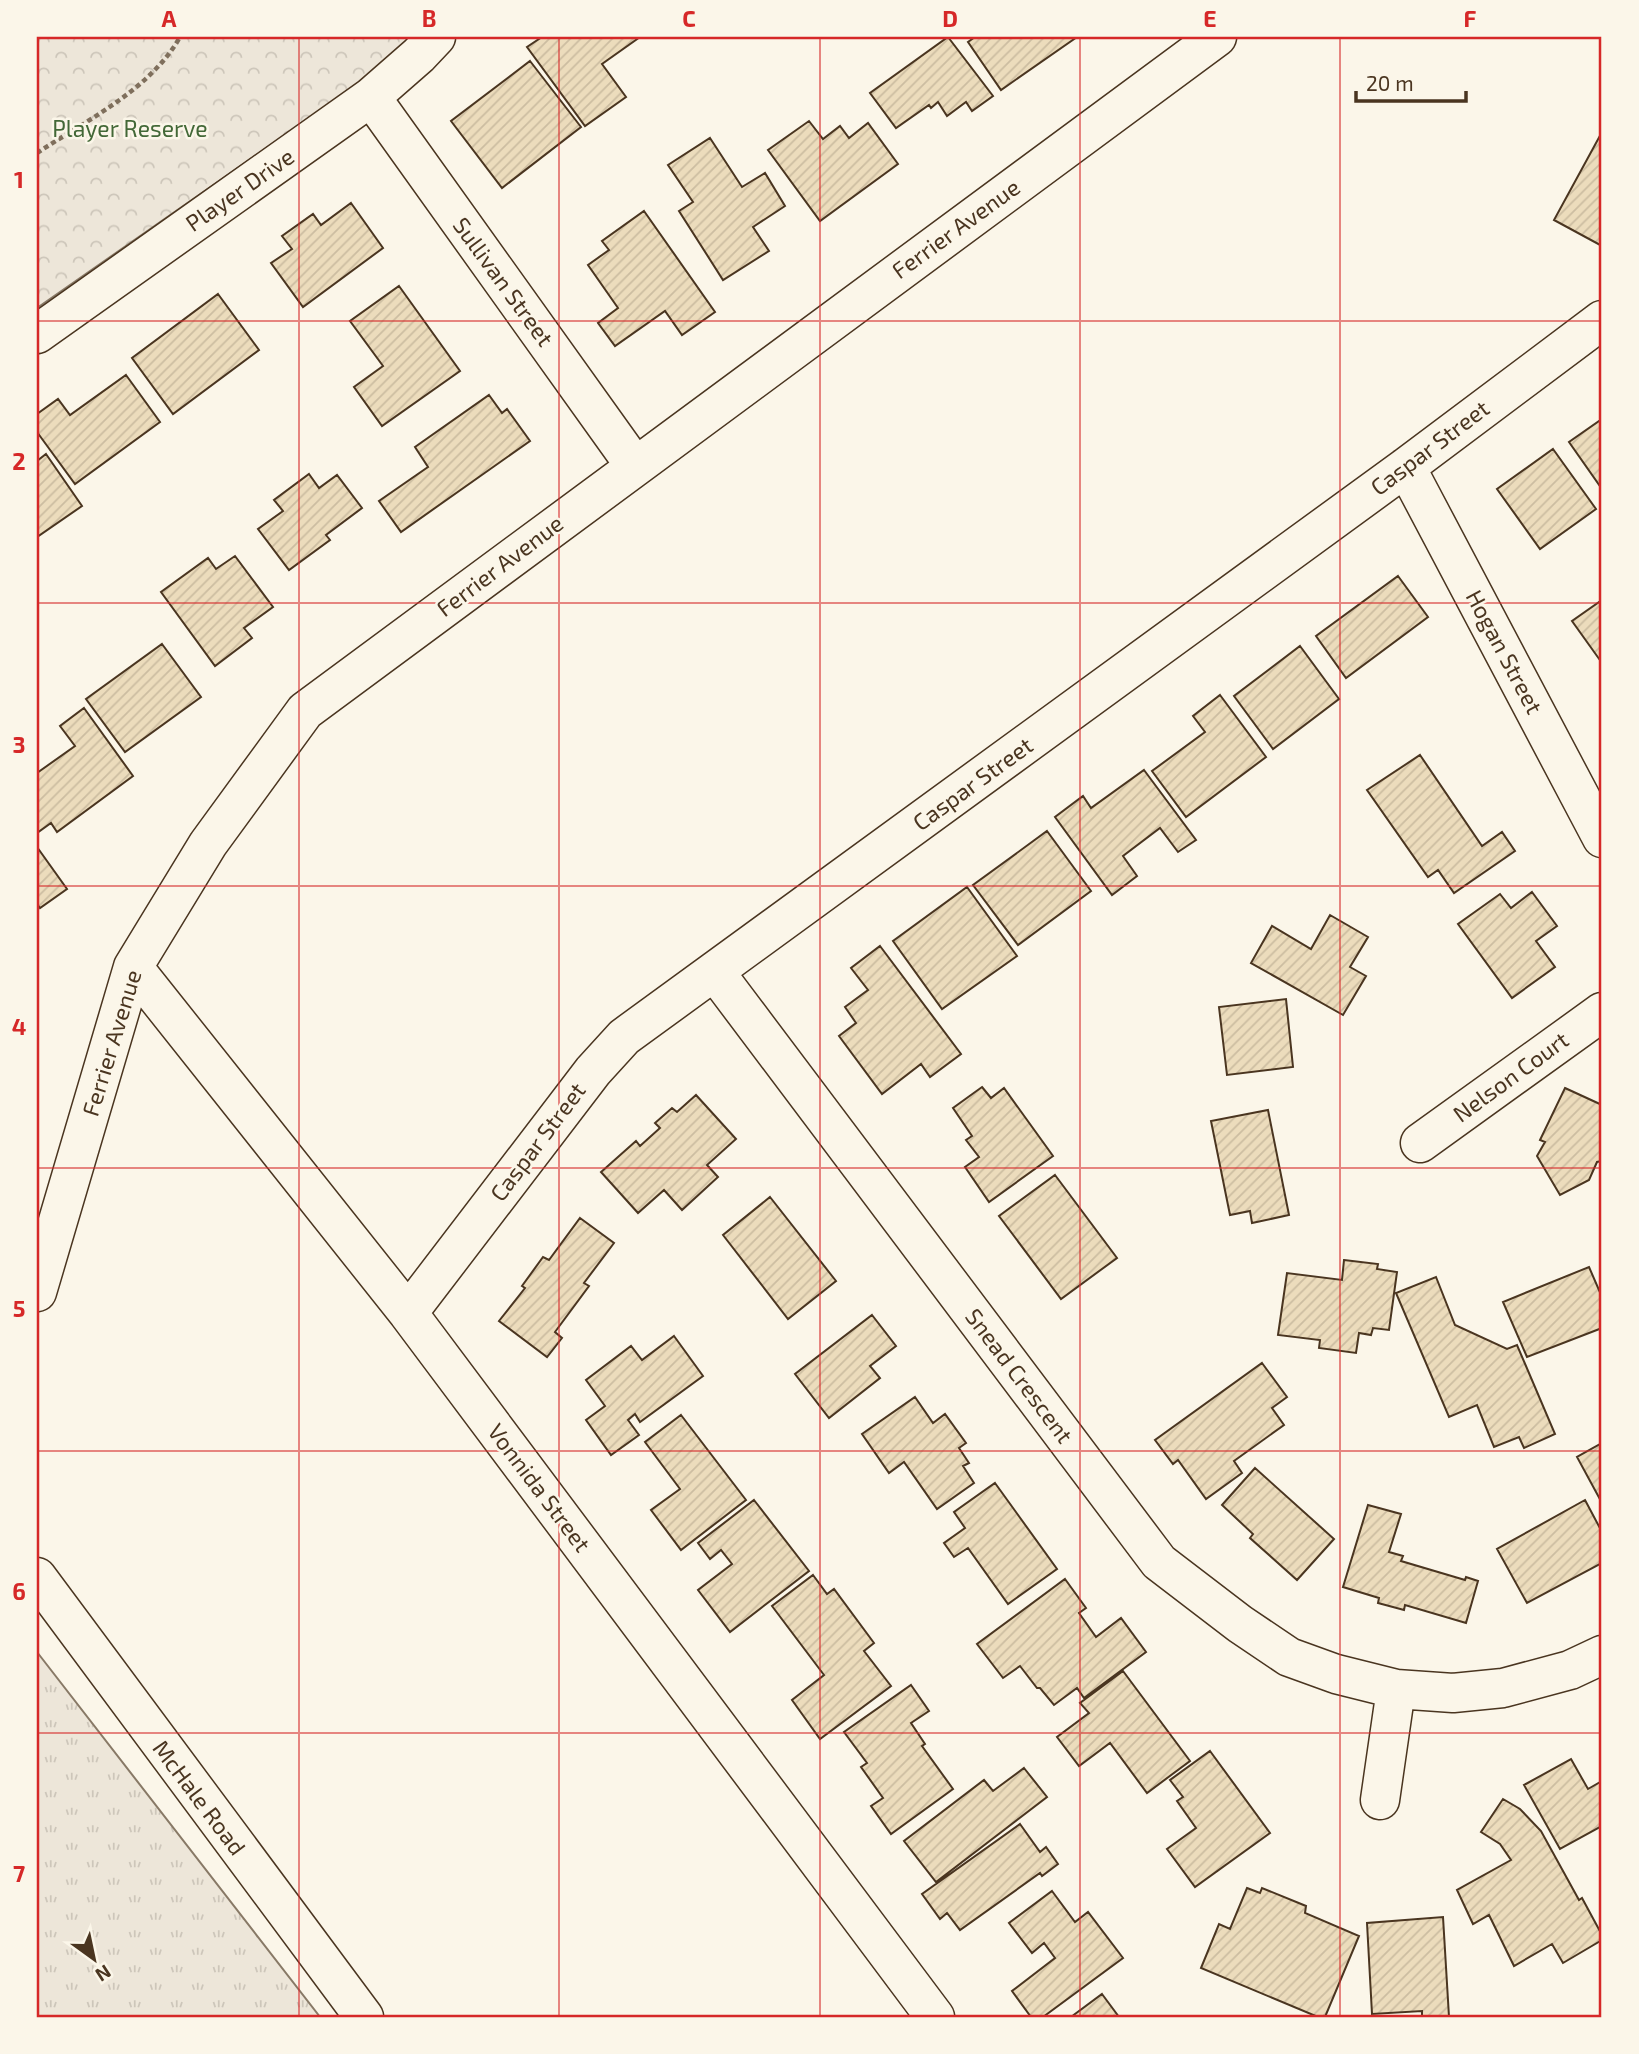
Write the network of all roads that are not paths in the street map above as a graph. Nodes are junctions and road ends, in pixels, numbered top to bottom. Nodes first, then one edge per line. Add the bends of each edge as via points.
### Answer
1 (436, 37) edge
2 (1217, 37) edge
3 (371, 97) junction
4 (1602, 320) edge
5 (37, 334) edge
6 (635, 466) junction
7 (1406, 467) junction
8 (1602, 838) edge
9 (134, 967) junction
10 (715, 972) junction
11 (1602, 1012) edge
12 (1420, 1143) dead end
13 (37, 1292) edge
14 (408, 1314) junction
15 (37, 1577) edge
16 (1602, 1656) edge
17 (1396, 1689) junction
18 (1380, 1800) dead end
19 (364, 2017) edge
20 (935, 2017) edge

1 - 3 street, Player Drive
2 - 6 street, Ferrier Avenue
3 - 5 street, Player Drive
3 - 6 street, Sullivan Street
4 - 7 street, Caspar Street
6 - 9 street, Ferrier Avenue via 305,710 208,844
7 - 8 street, Hogan Street
7 - 10 street, Caspar Street
9 - 13 street, Ferrier Avenue
9 - 14 street, Vonnida Street
10 - 14 street, Caspar Street via 624,1037 593,1071
10 - 17 street, Snead Crescent via 1159,1562 1289,1657
11 - 12 street, Nelson Court
14 - 20 street, Vonnida Street
15 - 19 street, McHale Road
16 - 17 street, Snead Crescent via 1503,1688 1453,1693
17 - 18 street

